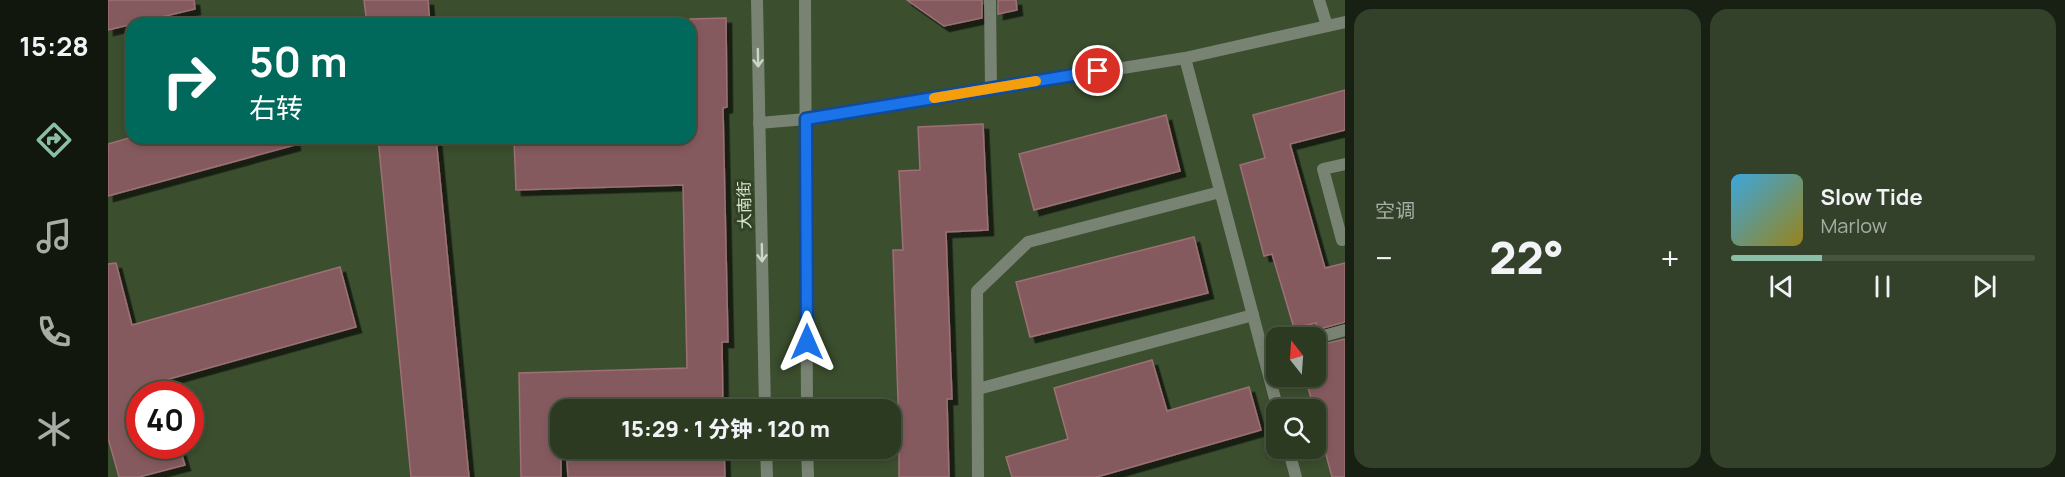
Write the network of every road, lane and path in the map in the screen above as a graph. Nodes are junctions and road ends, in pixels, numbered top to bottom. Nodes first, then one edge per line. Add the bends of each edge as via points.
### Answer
1 (756, 0) edge
2 (805, 0) edge
3 (990, 0) edge
4 (1319, 0) edge
5 (1345, 22) edge
6 (1326, 26) junction
7 (1185, 57) junction
8 (991, 88) junction
9 (806, 119) junction
10 (759, 123) junction
11 (1345, 164) edge
12 (1220, 192) junction
13 (1345, 239) edge
14 (1253, 315) junction
15 (1345, 330) edge
16 (1326, 336) edge
17 (1266, 352) edge
18 (1263, 353) junction
19 (978, 389) junction
20 (765, 399) edge
21 (807, 399) edge
22 (1275, 399) edge
23 (766, 459) edge
24 (807, 459) edge
25 (1291, 459) edge
26 (767, 477) edge
27 (808, 477) edge
28 (978, 477) edge
29 (1296, 477) edge

1 -> 10 street, 大南街
2 - 9 street
3 - 8 street
4 - 6 street
5 - 6 street
6 - 7 street
7 - 8 street
7 - 12 street
8 - 9 street
9 - 10 street
9 - 21 street
10 -> 20 street, 大南街
11 - 13 street via 1323,170 1342,240
12 - 14 street
12 - 19 street via 1028,242 977,291
14 - 18 street
14 - 19 street
15 - 16 street
17 - 18 street
18 - 22 street
19 - 28 street
23 - 26 street
24 - 27 street
25 - 29 street

